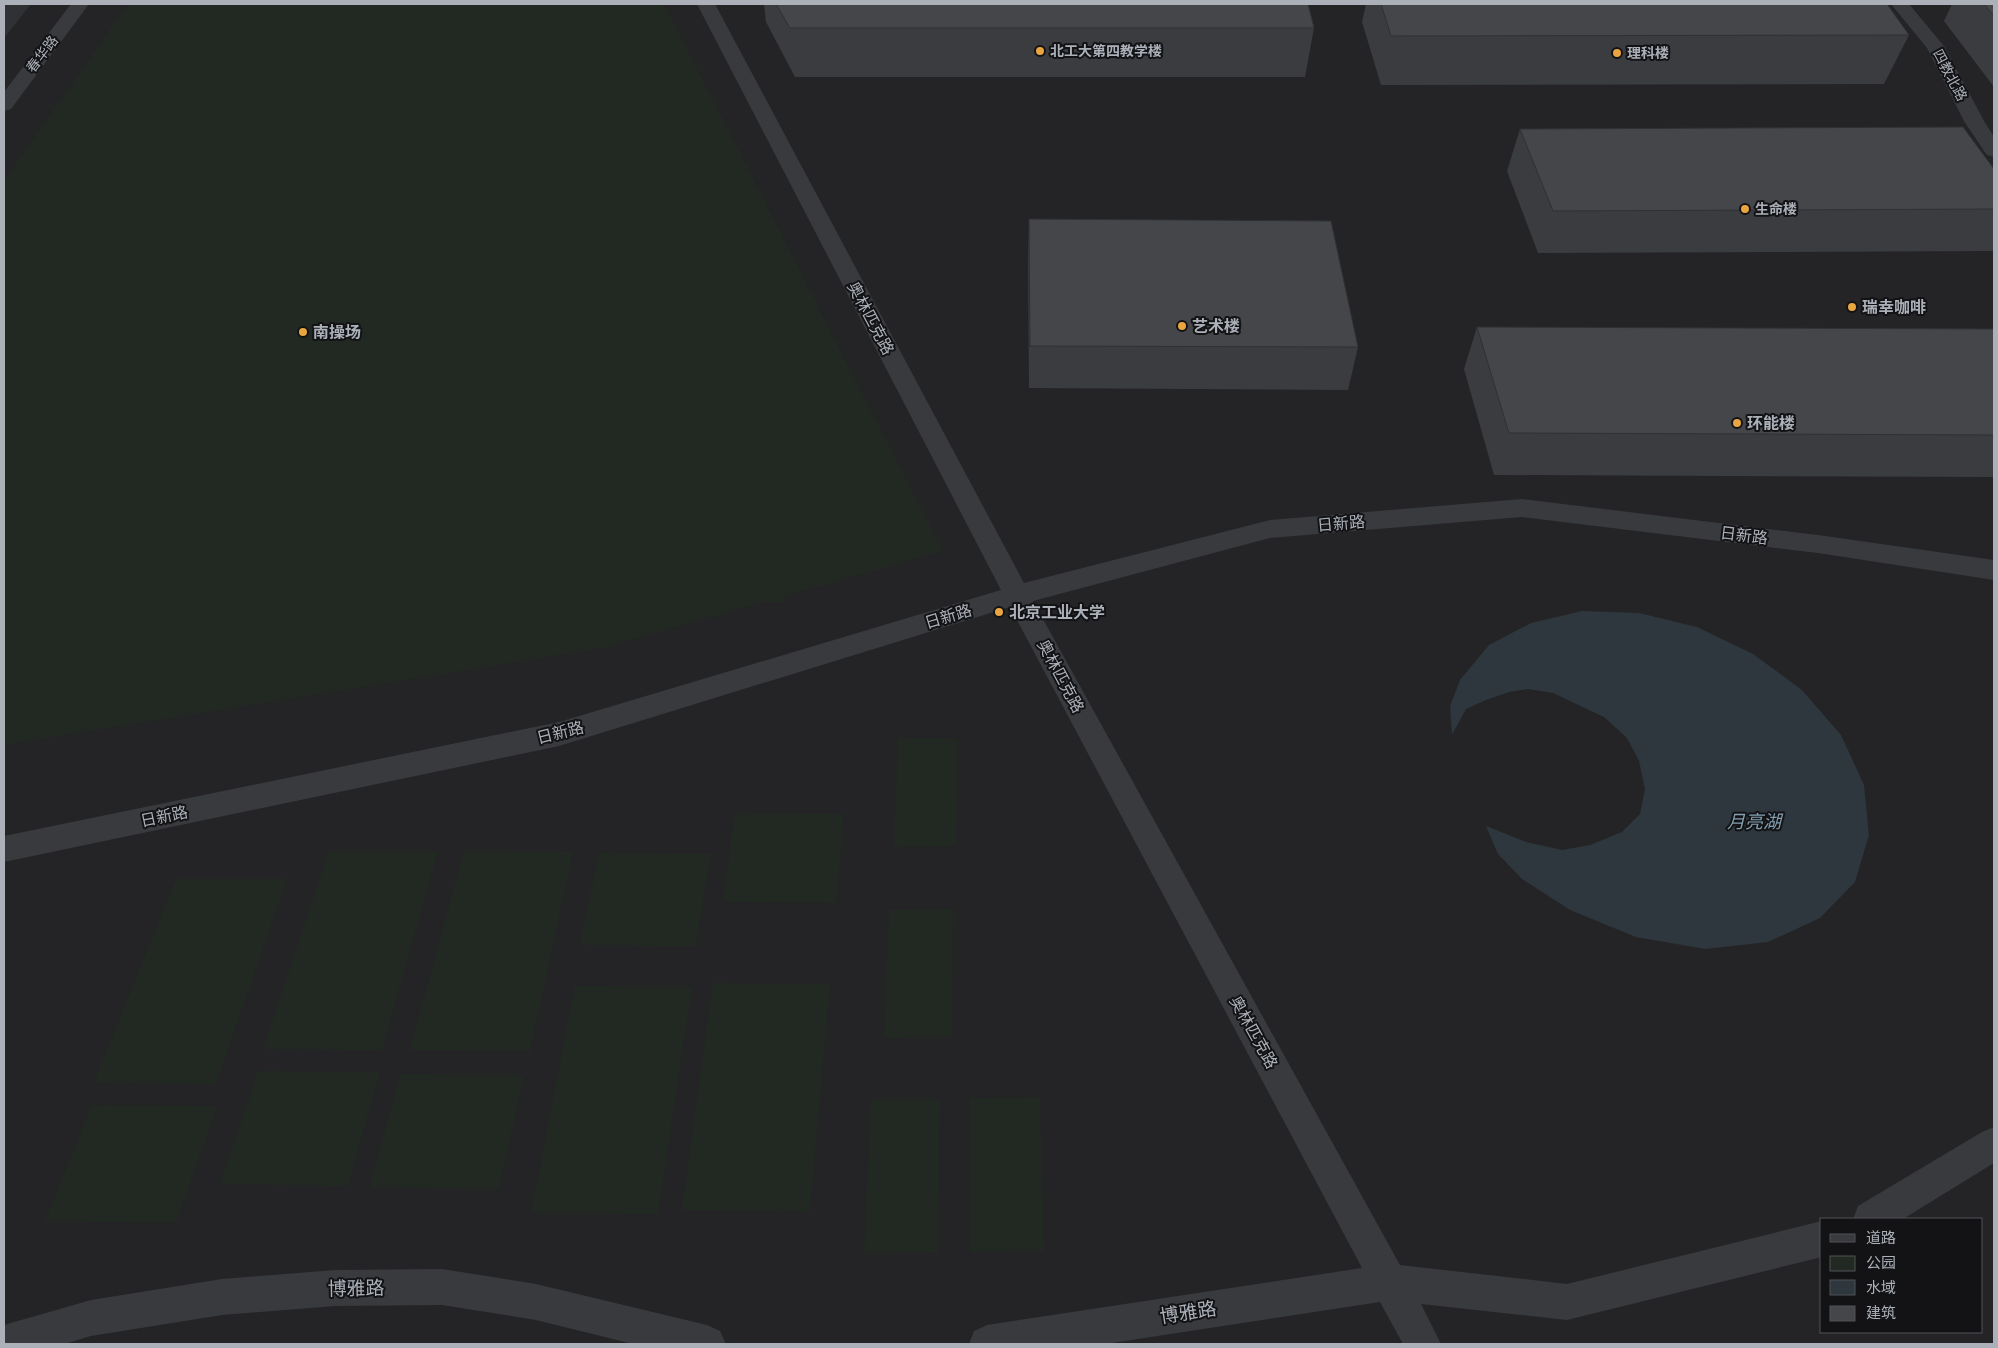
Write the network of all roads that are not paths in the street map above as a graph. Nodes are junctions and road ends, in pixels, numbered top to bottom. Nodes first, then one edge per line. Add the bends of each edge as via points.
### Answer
1 (80, 4) edge
2 (706, 4) edge
3 (1900, 4) edge
4 (4, 104) edge
5 (1994, 151) edge
6 (1994, 570) edge
7 (1017, 595) junction
8 (4, 849) edge
9 (1994, 1144) edge
10 (1873, 1218) edge
11 (1820, 1240) edge
12 (1390, 1282) junction
13 (4, 1342) edge
14 (707, 1344) edge
15 (988, 1344) edge
16 (1423, 1344) edge

1 - 4 street, 春华路
2 - 7 street, 奥林匹克路
3 - 5 street, 四教北路 via 1935,46 1974,121
6 - 7 street, 日新路 via 1818,544 1522,508 1270,529
7 - 8 street, 日新路 via 559,734
7 - 12 street, 奥林匹克路
9 - 10 street
11 - 12 street, 博雅路 via 1567,1302
12 - 15 street, 博雅路
12 - 16 street, 奥林匹克路
13 - 14 street, 博雅路 via 90,1318 222,1297 335,1288 442,1287 536,1302

